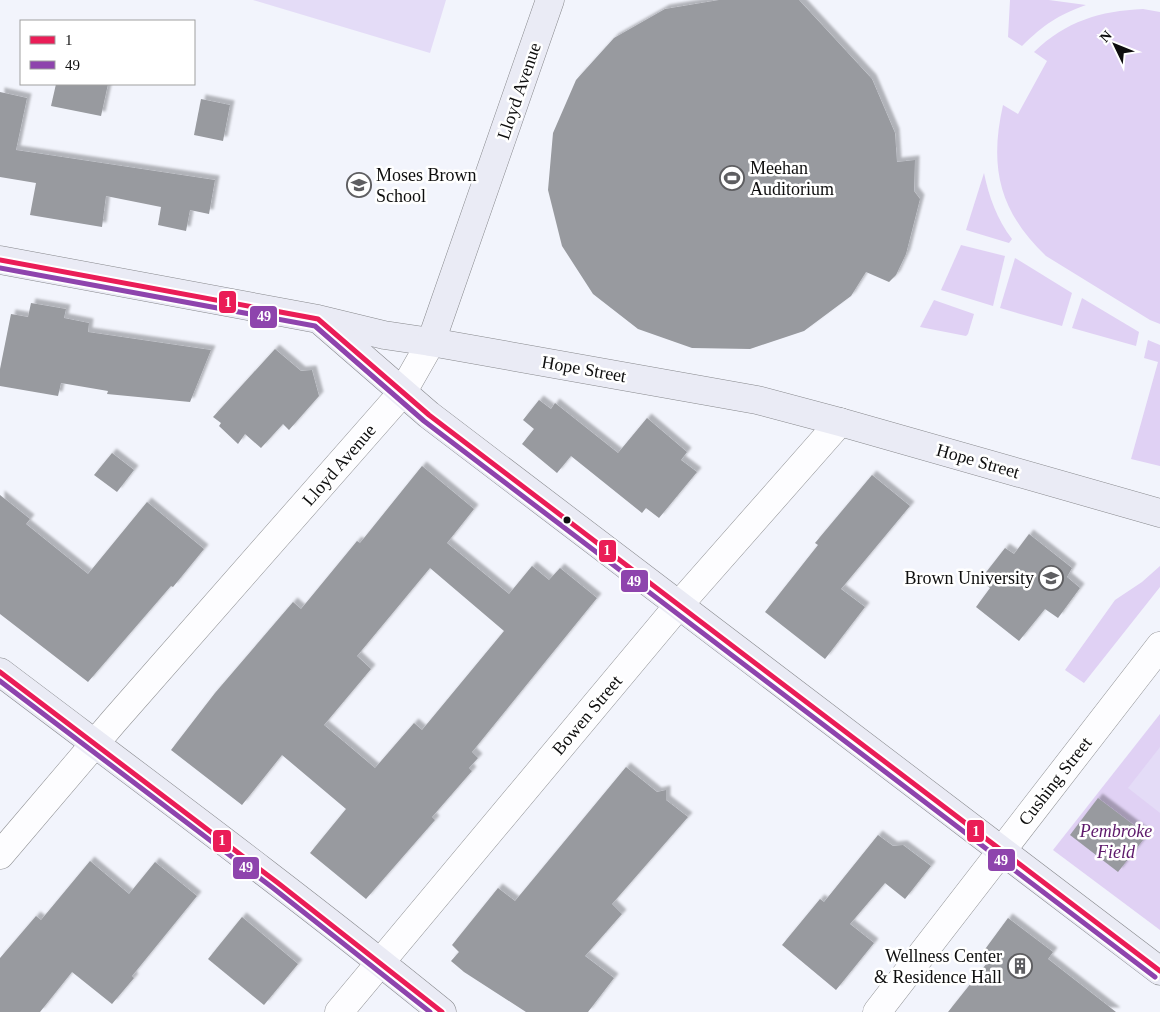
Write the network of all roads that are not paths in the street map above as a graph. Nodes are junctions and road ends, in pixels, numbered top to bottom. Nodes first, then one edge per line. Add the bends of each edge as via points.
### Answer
1 (550, 0) edge
2 (0, 260) edge
3 (318, 319) junction
4 (431, 342) junction
5 (402, 393) junction
6 (840, 422) junction
7 (1160, 513) edge
8 (678, 606) junction
9 (1160, 646) edge
10 (0, 672) edge
11 (95, 743) junction
12 (1002, 850) junction
13 (0, 855) edge
14 (380, 962) junction
15 (1160, 971) edge
16 (339, 1012) edge
17 (442, 1012) edge
18 (877, 1012) edge

1 - 4 street, Lloyd Avenue
2 - 3 street, Hope Street
3 - 4 street, Hope Street via 384,335
3 - 5 street
4 - 5 street, Lloyd Avenue
4 - 6 street, Hope Street via 757,400
5 - 8 street
5 - 11 street, Lloyd Avenue
6 - 7 street, Hope Street
6 - 8 street, Bowen Street
8 - 12 street
8 - 14 street, Bowen Street
9 - 12 street, Cushing Street
10 - 11 street
11 - 13 street, Lloyd Avenue
11 - 14 street
12 - 15 street
12 - 18 street, Cushing Street
14 - 16 street, Bowen Street
14 - 17 street

